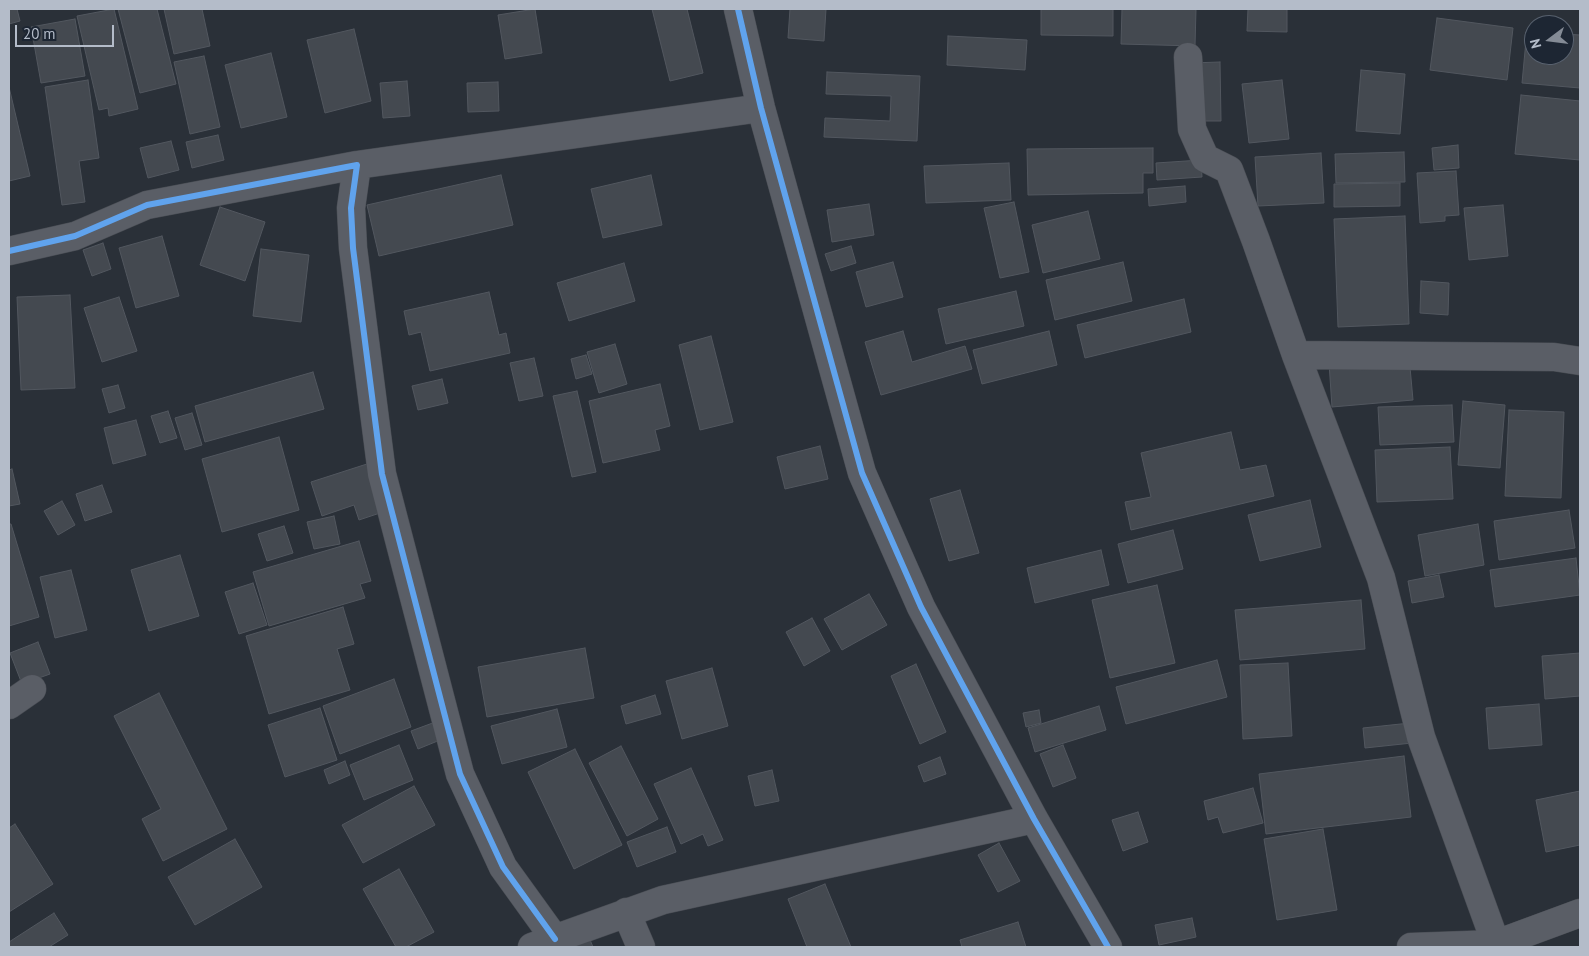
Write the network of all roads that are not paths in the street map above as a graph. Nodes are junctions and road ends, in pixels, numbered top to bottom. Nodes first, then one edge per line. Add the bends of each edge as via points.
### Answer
1 (738, 9) edge
2 (1188, 57) dead end
3 (761, 108) junction
4 (357, 165) junction
5 (9, 251) edge
6 (1296, 355) junction
7 (1580, 361) edge
8 (32, 689) dead end
9 (9, 705) edge
10 (1034, 819) junction
11 (626, 912) junction
12 (1580, 913) edge
13 (543, 943) edge
14 (1496, 944) junction
15 (641, 947) edge
16 (1108, 947) edge
17 (1411, 947) edge

1 - 3 street
2 - 6 street via 1192,129 1205,158 1229,170
3 - 4 street
3 - 10 street via 862,473 920,607
4 - 5 street via 147,205 75,236
4 - 13 street via 351,208 353,248 382,474 460,774
6 - 7 street via 1554,357
6 - 14 street via 1381,578 1421,737
8 - 9 street
10 - 11 street via 663,900
10 - 16 street
11 - 13 street
11 - 15 street
12 - 14 street
14 - 17 street

